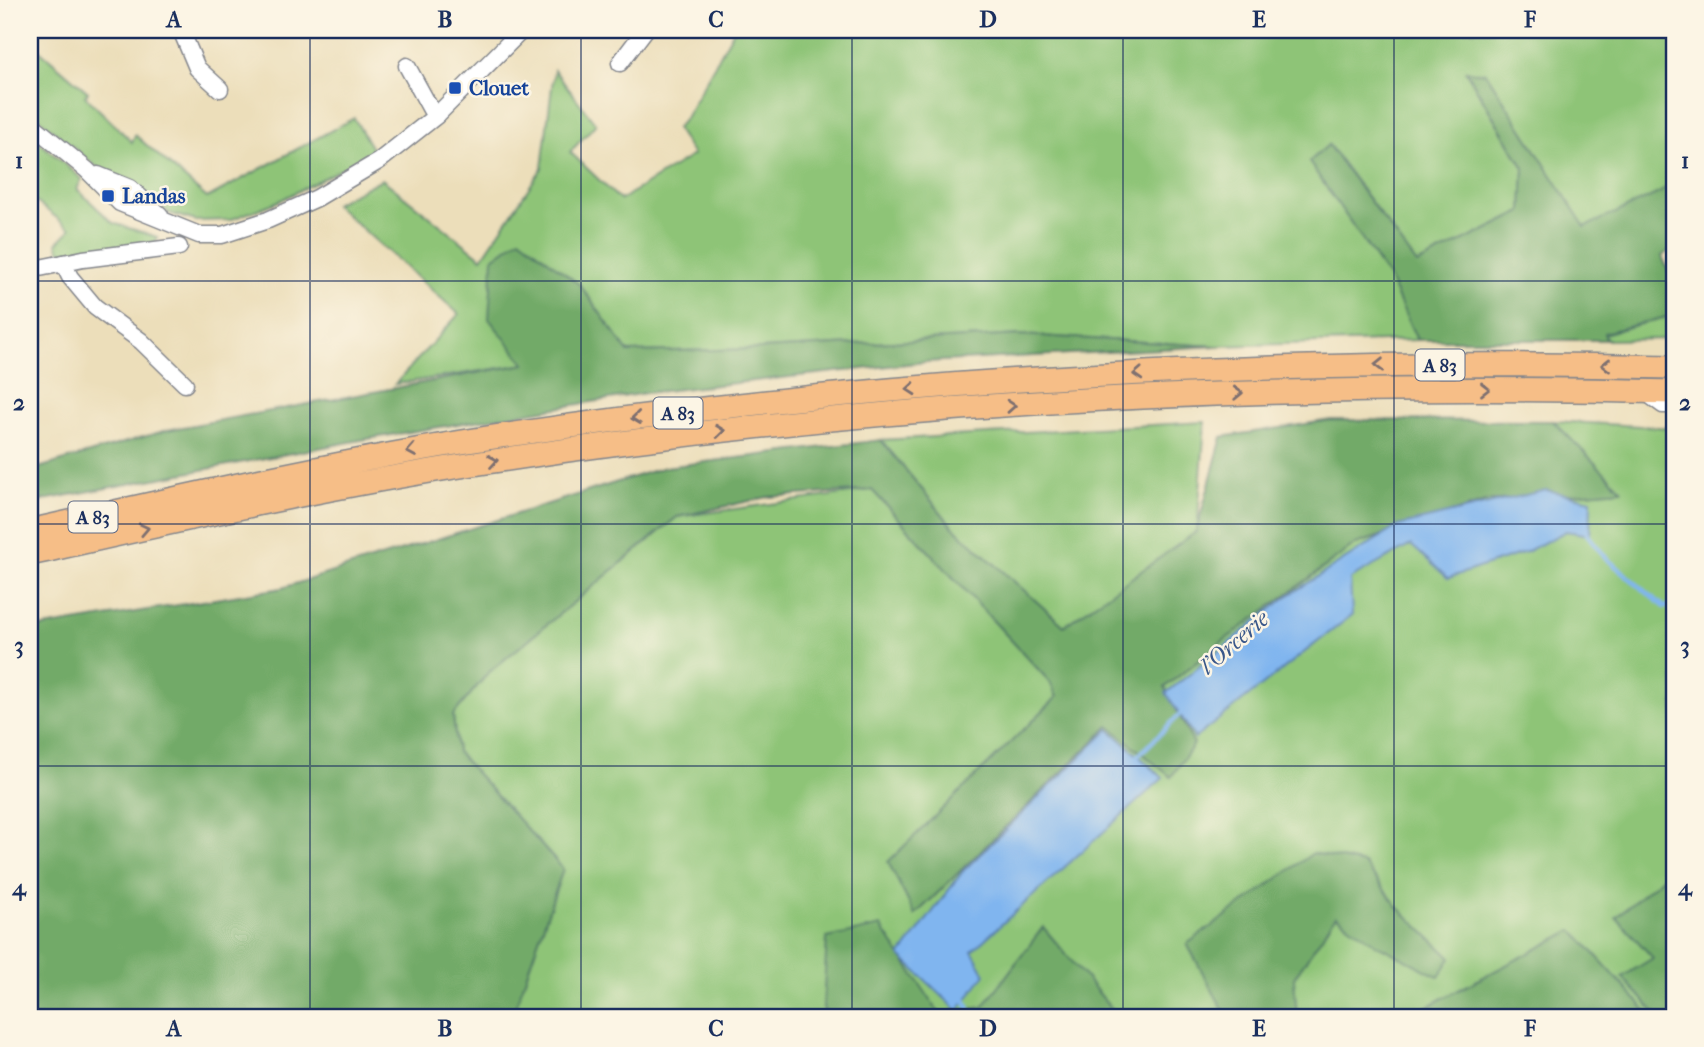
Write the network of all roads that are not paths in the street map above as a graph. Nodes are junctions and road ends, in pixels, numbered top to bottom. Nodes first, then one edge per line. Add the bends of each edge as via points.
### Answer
1 (181, 30) edge
2 (523, 30) edge
3 (645, 30) edge
4 (620, 63) dead end
5 (407, 66) dead end
6 (220, 89) dead end
7 (435, 117) junction
8 (30, 122) edge
9 (179, 247) dead end
10 (63, 263) junction
11 (30, 270) edge
12 (1674, 366) edge
13 (185, 384) dead end
14 (1644, 391) junction
15 (1674, 391) edge
16 (1674, 405) edge
17 (30, 531) edge
18 (30, 554) edge

1 - 6 street via 197,68
2 - 7 street
3 - 4 street
5 - 7 street
7 - 8 street via 379,161 317,198 222,235 199,235 120,203
9 - 10 street
10 - 11 street
10 - 13 street via 95,307 141,341
12 -> 17 highway, A 83 via 1271,368 983,383 750,404 445,445
14 - 15 highway, A 83
14 - 16 street via 1663,405
18 -> 14 highway, A 83 via 482,462 788,424 1070,402 1294,391

